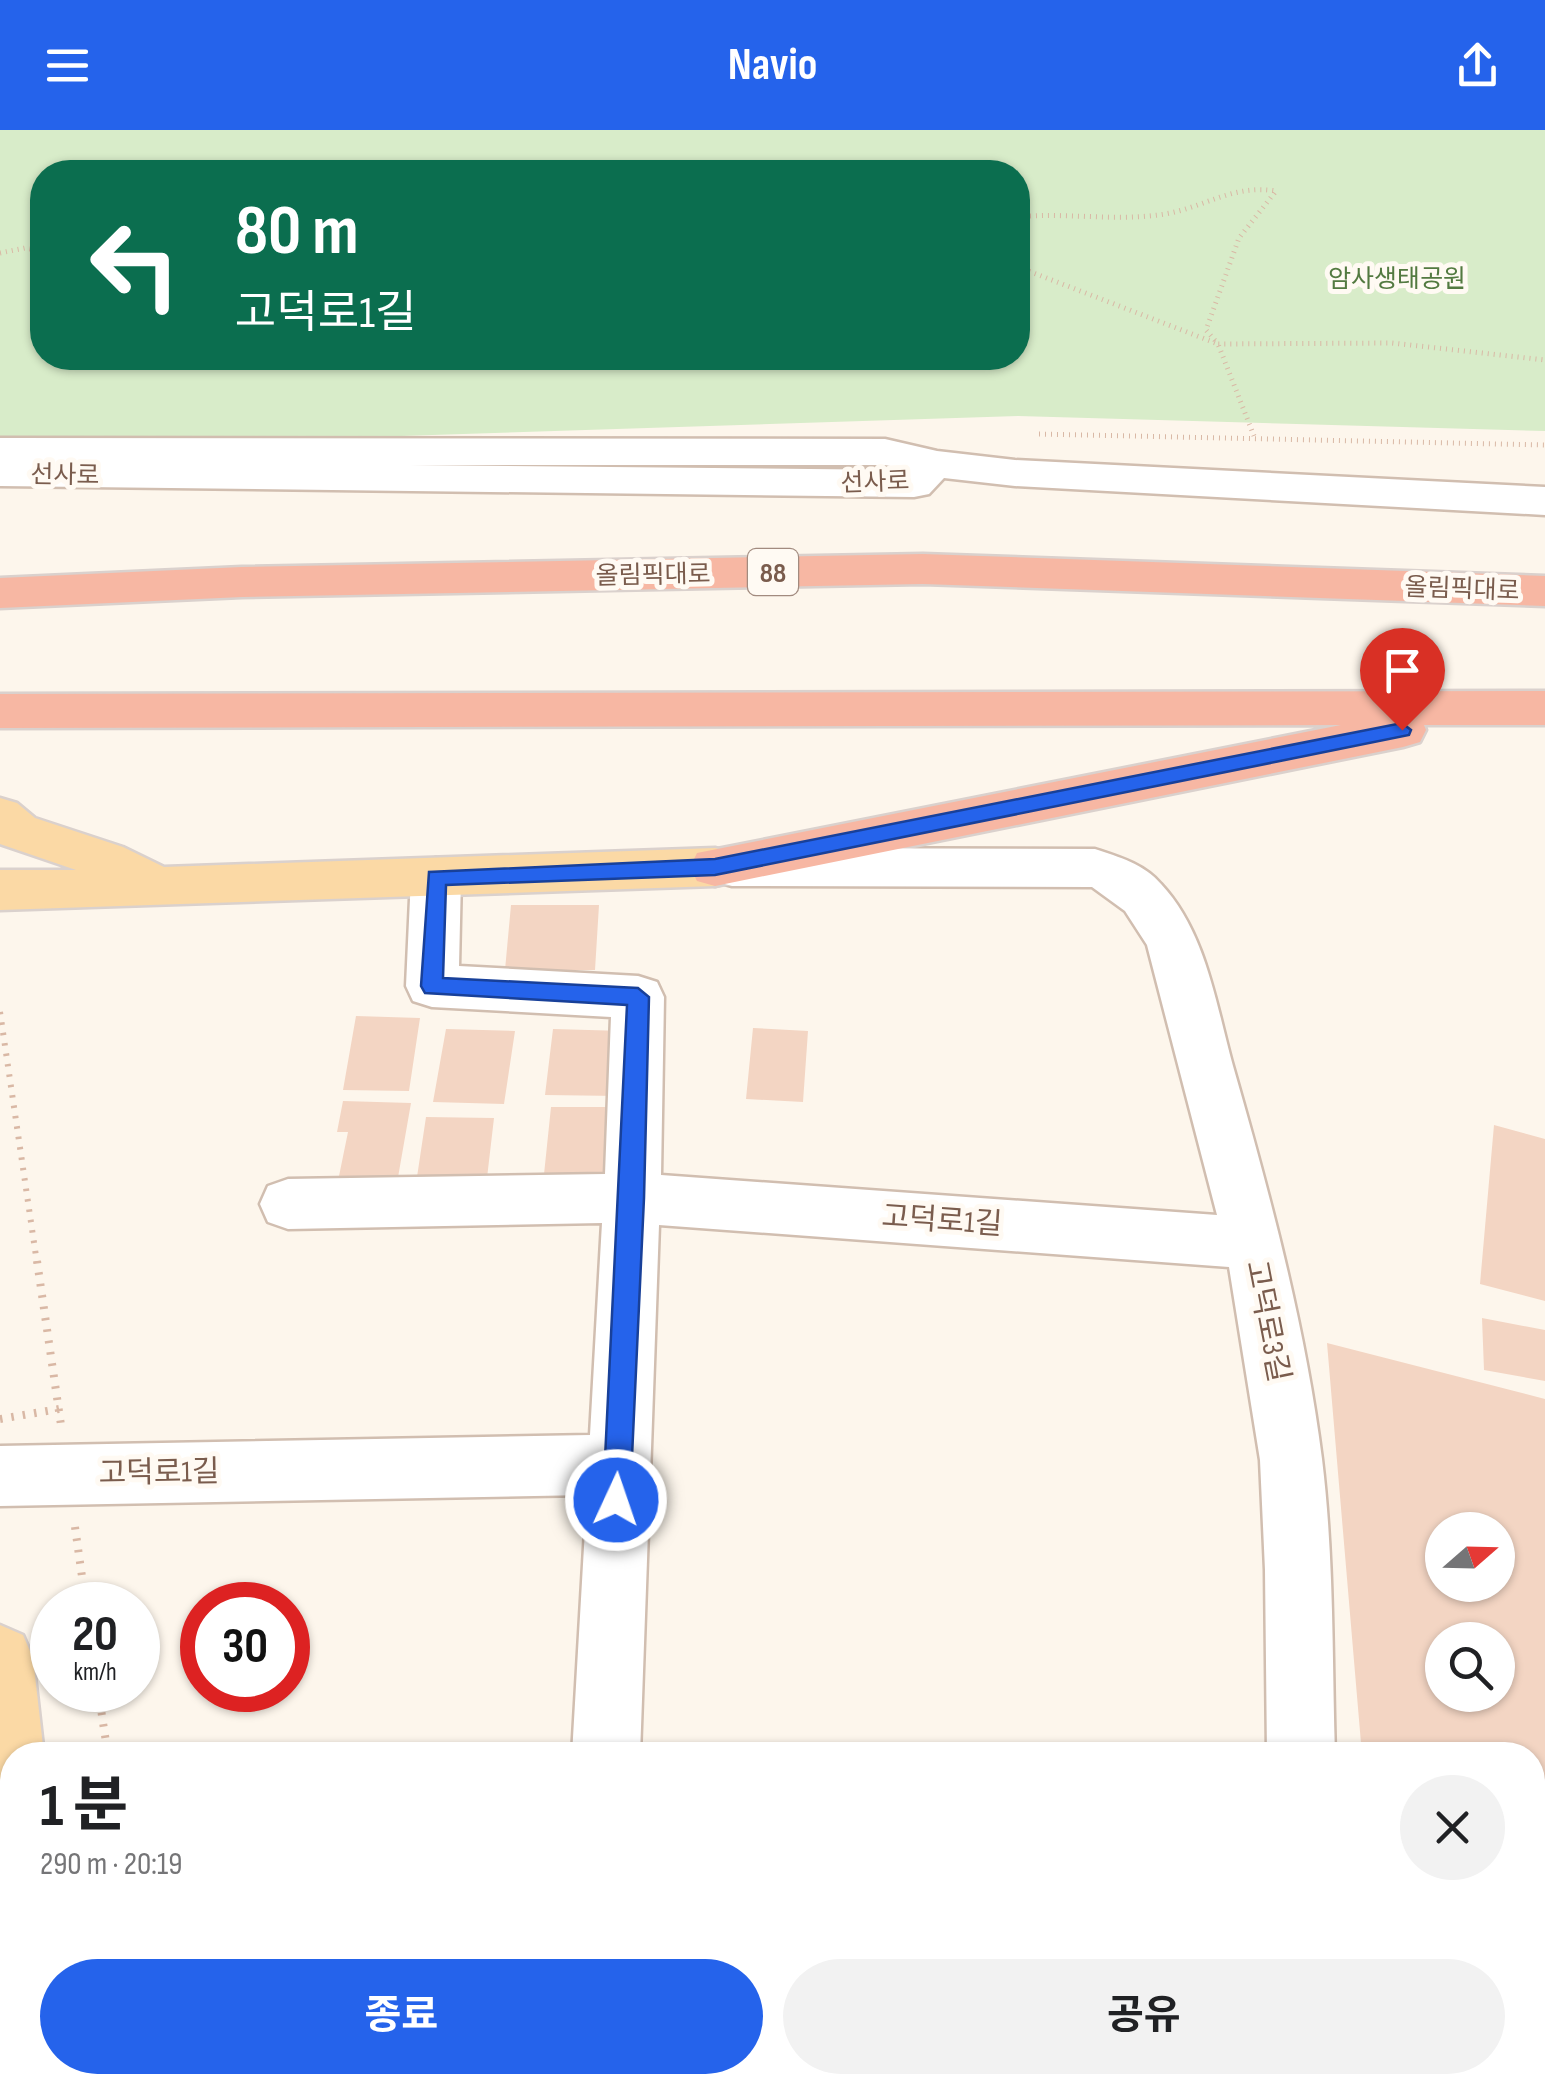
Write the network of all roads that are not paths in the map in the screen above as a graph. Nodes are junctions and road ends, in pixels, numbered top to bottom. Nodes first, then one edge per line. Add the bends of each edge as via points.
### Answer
1 (0, 451) edge
2 (926, 463) junction
3 (12, 478) edge
4 (1545, 501) edge
5 (1545, 591) edge
6 (0, 593) edge
7 (1532, 707) edge
8 (0, 711) edge
9 (0, 816) edge
10 (715, 867) junction
11 (436, 877) junction
12 (158, 887) junction
13 (0, 890) edge
14 (632, 1198) junction
15 (288, 1204) dead end
16 (1252, 1242) junction
17 (618, 1464) junction
18 (0, 1476) edge
19 (0, 1658) edge
20 (8, 1742) edge
21 (607, 1742) edge
22 (1302, 1742) edge

1 - 2 street, 선사로 via 857,452 899,453
2 - 3 street, 선사로 via 924,478 914,484
2 - 4 street
5 - 6 highway, 올림픽대로 / 88 via 923,569
7 - 8 highway
7 - 10 highway
9 - 12 main road via 18,830
10 - 11 main road
10 - 16 street, 고덕로3길 via 1095,868 1122,878 1150,902 1173,944
11 - 12 main road
11 - 14 street via 432,986 638,997
12 - 13 main road
14 - 15 street, 고덕로1길
14 - 16 street, 고덕로1길
14 - 17 street
16 - 22 street, 고덕로3길 via 1292,1463
17 - 18 street, 고덕로1길
17 - 21 street
19 - 20 main road

